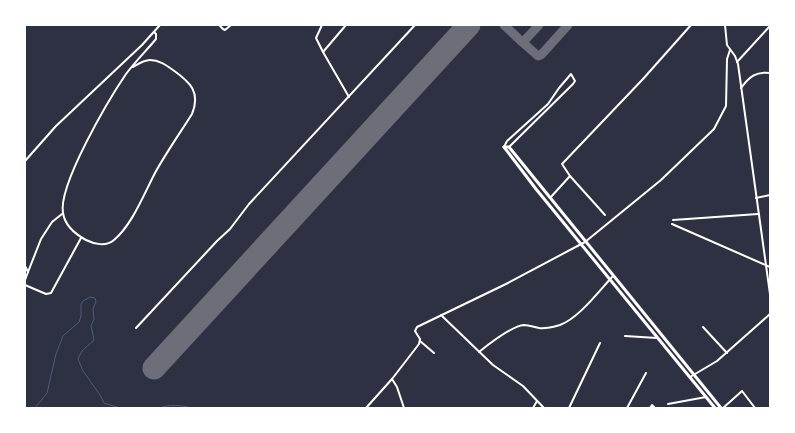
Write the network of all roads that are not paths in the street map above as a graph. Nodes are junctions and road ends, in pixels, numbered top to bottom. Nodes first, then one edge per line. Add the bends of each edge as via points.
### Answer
1 (160, 25) edge
2 (219, 25) edge
3 (231, 25) edge
4 (322, 25) edge
5 (346, 25) edge
6 (415, 25) edge
7 (691, 25) edge
8 (725, 25) edge
9 (769, 26) edge
10 (154, 32) junction
11 (730, 50) junction
12 (322, 52) junction
13 (737, 62) junction
14 (133, 66) junction
15 (770, 73) edge
16 (741, 88) junction
17 (349, 97) junction
18 (504, 147) junction
19 (509, 147) junction
20 (25, 161) edge
21 (570, 176) junction
22 (770, 195) edge
23 (550, 198) junction
24 (756, 198) junction
25 (63, 213) junction
26 (758, 214) junction
27 (605, 215) dead end
28 (566, 218) junction
29 (673, 220) dead end
30 (562, 221) junction
31 (672, 224) dead end
32 (82, 238) junction
33 (585, 242) junction
34 (581, 244) junction
35 (766, 265) junction
36 (25, 266) edge
37 (770, 267) edge
38 (28, 272) junction
39 (612, 277) junction
40 (25, 280) edge
41 (25, 285) edge
42 (770, 294) edge
43 (770, 314) edge
44 (441, 315) junction
45 (136, 328) dead end
46 (703, 328) dead end
47 (625, 336) dead end
48 (657, 338) junction
49 (420, 340) junction
50 (600, 343) dead end
51 (674, 350) junction
52 (479, 352) junction
53 (434, 353) dead end
54 (671, 353) junction
55 (727, 353) junction
56 (646, 373) dead end
57 (694, 374) junction
58 (690, 377) junction
59 (392, 379) junction
60 (710, 394) junction
61 (706, 397) junction
62 (537, 401) junction
63 (668, 404) dead end
64 (713, 407) edge
65 (366, 408) edge
66 (404, 408) edge
67 (533, 408) edge
68 (544, 408) edge
69 (569, 408) edge
70 (627, 408) edge
71 (650, 408) edge
72 (655, 408) edge
73 (722, 408) edge
74 (755, 408) edge

1 - 10 street
2 - 3 street via 225,30
4 - 12 street via 316,38
5 - 12 street
6 - 17 street
7 - 21 street via 562,163
8 - 11 street
9 - 13 street
10 - 14 street via 156,39
10 - 20 street via 56,126
11 - 13 street
11 - 33 street via 727,59 726,106 714,129 661,180
12 - 17 street
13 - 16 street
14 - 25 street via 106,107 69,179 62,206
14 - 32 street via 150,60 168,67 191,84 195,106 120,234 112,241 102,244 91,243
15 - 16 street via 759,73 747,80
16 - 24 street
17 - 45 street
18 - 19 highway
18 - 19 street via 507,141 548,104 571,74 575,81 573,84
18 - 30 highway
19 - 23 highway
21 - 23 street
21 - 27 street
22 - 24 street
23 - 28 highway
24 - 26 street
25 - 32 street via 64,220 70,228
25 - 38 street via 52,222 41,239
26 - 29 street
26 - 35 street
28 - 30 street
28 - 33 highway
30 - 34 highway
31 - 35 street
32 - 41 street via 51,293 46,294
33 - 34 street
33 - 39 highway
34 - 39 highway
34 - 44 street
35 - 37 street
35 - 42 street
36 - 38 street
38 - 40 street
39 - 48 highway
39 - 51 highway
39 - 52 street via 572,319 560,325 541,329 518,326
43 - 55 street
44 - 49 street via 415,329
44 - 52 street
46 - 55 street
47 - 48 street
48 - 54 highway
49 - 53 street
49 - 59 street
50 - 69 street
51 - 54 highway
51 - 57 highway
52 - 62 street via 523,386
54 - 58 highway
55 - 57 street
56 - 70 street
57 - 58 street
57 - 60 highway
58 - 61 highway
59 - 65 street
59 - 66 street
60 - 61 highway
60 - 73 highway
61 - 63 street
61 - 64 highway
62 - 67 street
62 - 68 street
71 - 72 street via 652,404
73 - 74 street via 742,391

